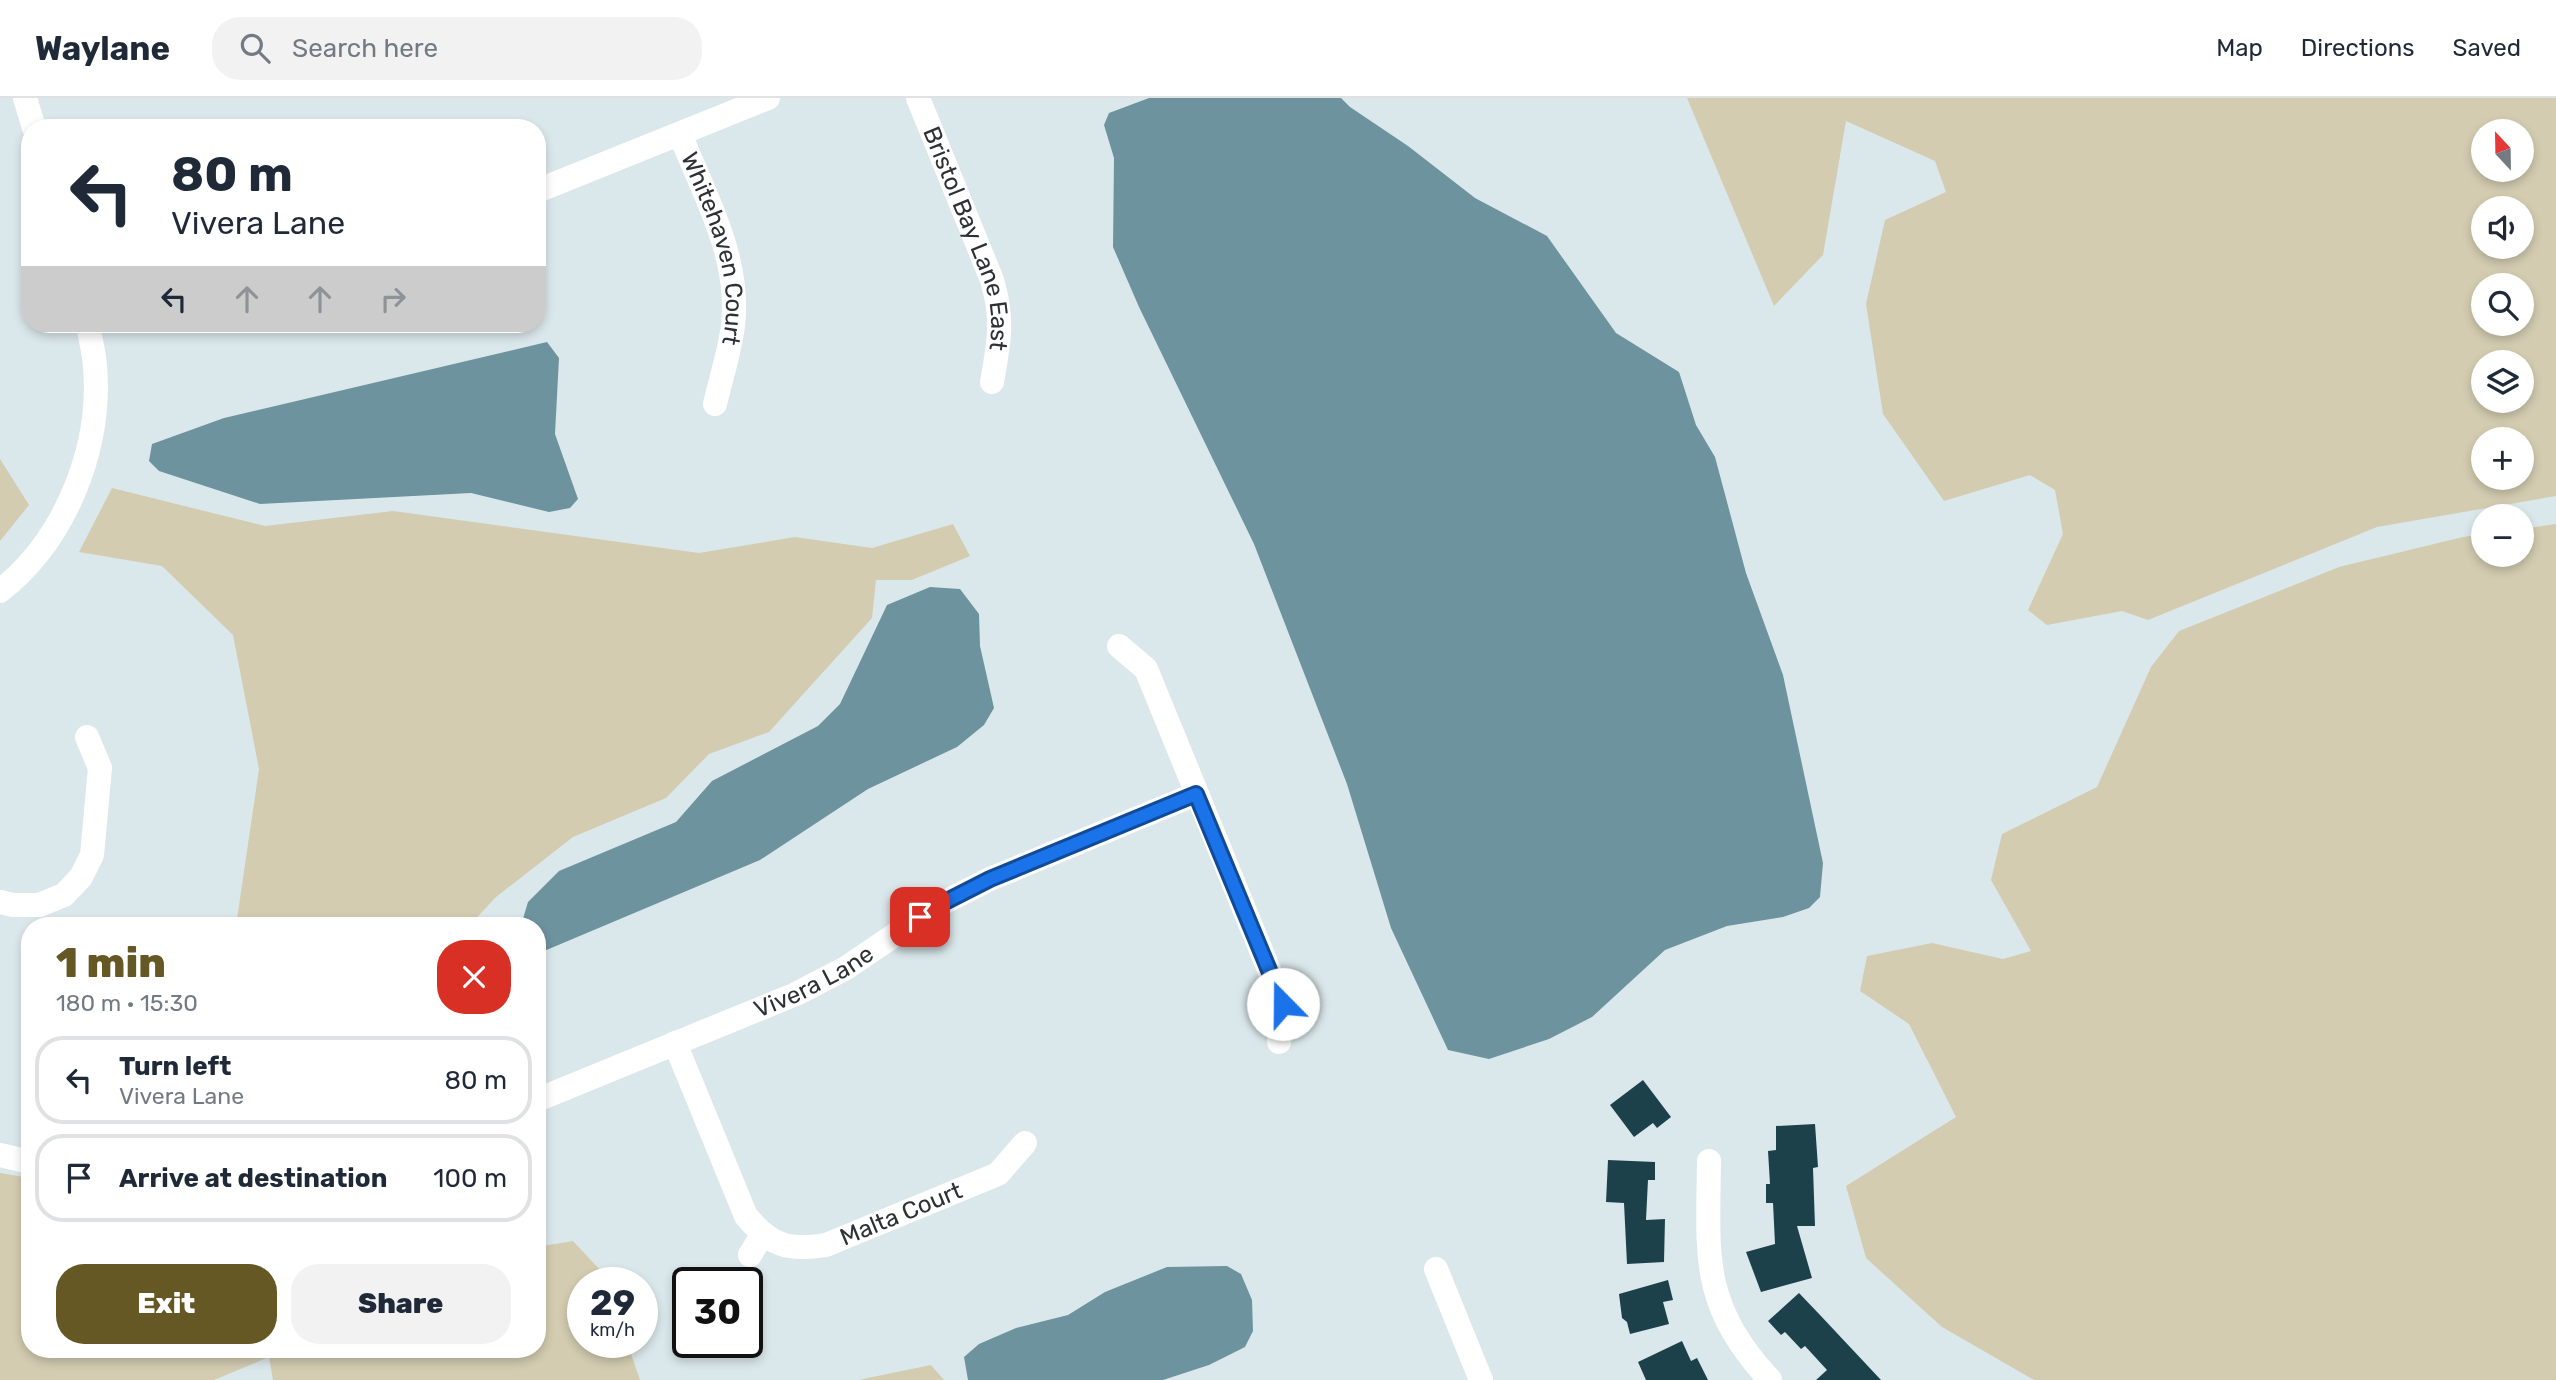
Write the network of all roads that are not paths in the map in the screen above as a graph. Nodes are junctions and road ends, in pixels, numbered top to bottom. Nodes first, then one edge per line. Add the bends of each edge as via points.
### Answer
1 (25, 98) edge
2 (768, 98) edge
3 (918, 98) edge
4 (31, 119) edge
5 (680, 134) junction
6 (546, 187) edge
7 (89, 333) edge
8 (992, 382) dead end
9 (715, 404) dead end
10 (0, 591) edge
11 (1119, 646) dead end
12 (87, 737) dead end
13 (1196, 794) junction
14 (0, 902) edge
15 (1279, 1042) dead end
16 (676, 1043) junction
17 (546, 1096) edge
18 (1025, 1143) dead end
19 (0, 1155) edge
20 (21, 1161) edge
21 (1709, 1161) dead end
22 (1436, 1269) dead end
23 (1480, 1380) edge
24 (1770, 1380) edge

1 - 4 street
2 - 5 street
3 - 8 street, Bristol Bay Lane East via 999,304 1001,328
5 - 6 street
5 - 9 street, Whitehaven Court via 727,252 734,289 733,325
7 - 10 street via 95,407 87,453 69,503 41,550
11 - 13 street via 1146,669
12 - 14 street via 100,768 92,855 81,877 64,895 39,905
13 - 15 street via 1283,1004
13 - 16 street, Vivera Lane via 990,879 939,905 796,994
16 - 17 street, Vivera Lane
16 - 18 street, Malta Court via 756,1245 826,1245 998,1174
19 - 20 street
21 - 24 street via 1708,1257 1714,1292 1730,1329
22 - 23 street

